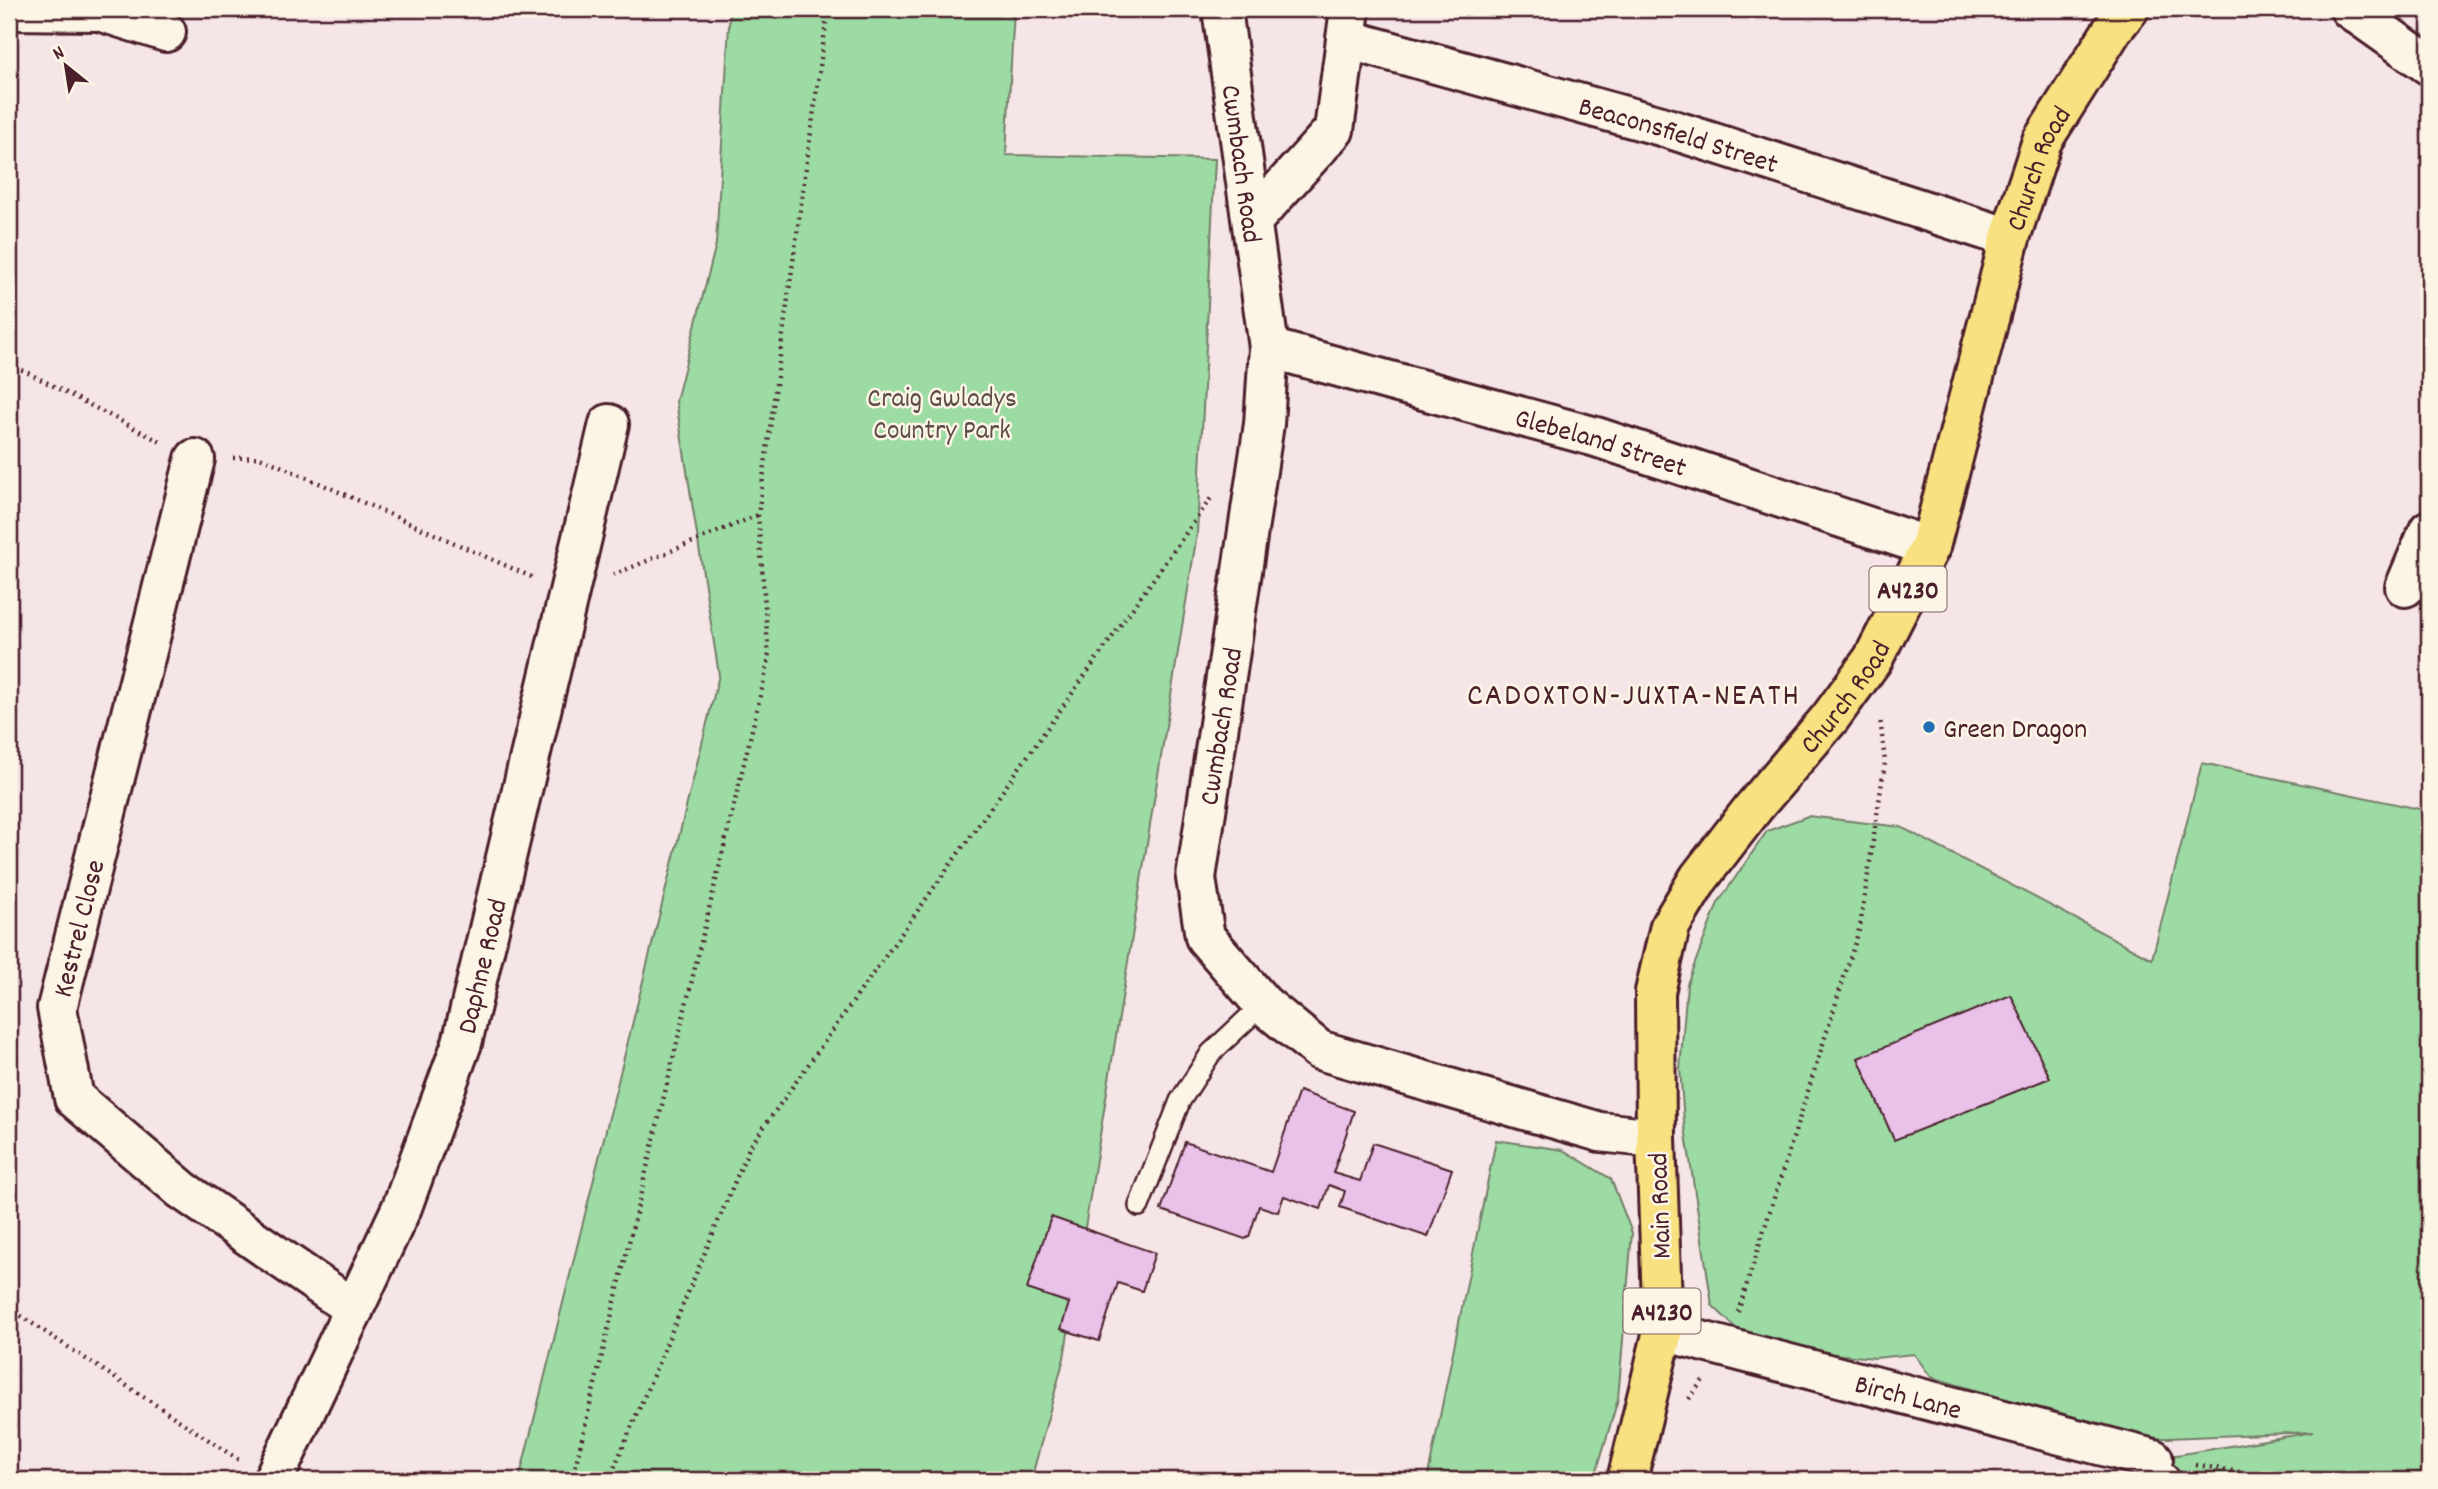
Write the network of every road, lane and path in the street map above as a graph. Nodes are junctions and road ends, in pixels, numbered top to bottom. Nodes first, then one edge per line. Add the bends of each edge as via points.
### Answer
1 (828, 9) edge
2 (1222, 9) edge
3 (2129, 9) edge
4 (2350, 9) edge
5 (9, 10) edge
6 (1348, 24) edge
7 (166, 32) dead end
8 (2429, 63) edge
9 (1252, 221) junction
10 (2010, 238) junction
11 (1269, 348) junction
12 (9, 363) edge
13 (609, 424) dead end
14 (195, 459) junction
15 (1216, 492) dead end
16 (758, 515) junction
17 (2429, 530) edge
18 (1930, 547) junction
19 (2405, 587) dead end
20 (569, 593) junction
21 (1873, 659) junction
22 (1263, 1004) junction
23 (1656, 1138) junction
24 (1139, 1206) dead end
25 (9, 1308) edge
26 (354, 1309) junction
27 (1662, 1331) junction
28 (1727, 1348) junction
29 (1685, 1403) dead end
30 (2162, 1470) edge
31 (260, 1473) edge
32 (572, 1480) edge
33 (609, 1480) edge
34 (1627, 1480) edge
35 (2289, 1480) edge

1 - 16 path
2 - 9 street, Cwmbach Road
3 - 10 main road, Church Road / A4230 via 2042,141
4 - 8 street
5 - 7 street via 99,11
6 - 9 street via 1334,130
6 - 10 street, Beaconsfield Street
9 - 11 street, Cwmbach Road
10 - 18 main road, Church Road / A4230
11 - 18 street, Glebeland Street via 1596,437
11 - 22 street, Cwmbach Road via 1264,424 1196,878 1205,937
12 - 14 path
13 - 20 street, Daphne Road
14 - 20 path via 260,457
14 - 26 street, Kestrel Close via 57,1008 61,1033 74,1098 182,1189
15 - 33 path via 749,1148
16 - 20 path
16 - 32 path via 768,659
17 - 19 street
18 - 21 main road, Church Road / A4230
20 - 26 street, Daphne Road via 462,1043 402,1207
21 - 23 main road, Church Road / A4230 via 1699,878 1670,926 1655,992
21 - 28 path via 1885,762 1860,927
22 - 23 street, Cwmbach Road via 1320,1050 1600,1132
22 - 24 lane via 1211,1053 1180,1101
23 - 27 main road, Main Road / A4230
25 - 31 path
26 - 31 street, Daphne Road
27 - 28 street, Birch Lane
27 - 34 main road, Main Road / A4230
28 - 29 path
28 - 30 street, Birch Lane
30 - 35 path

